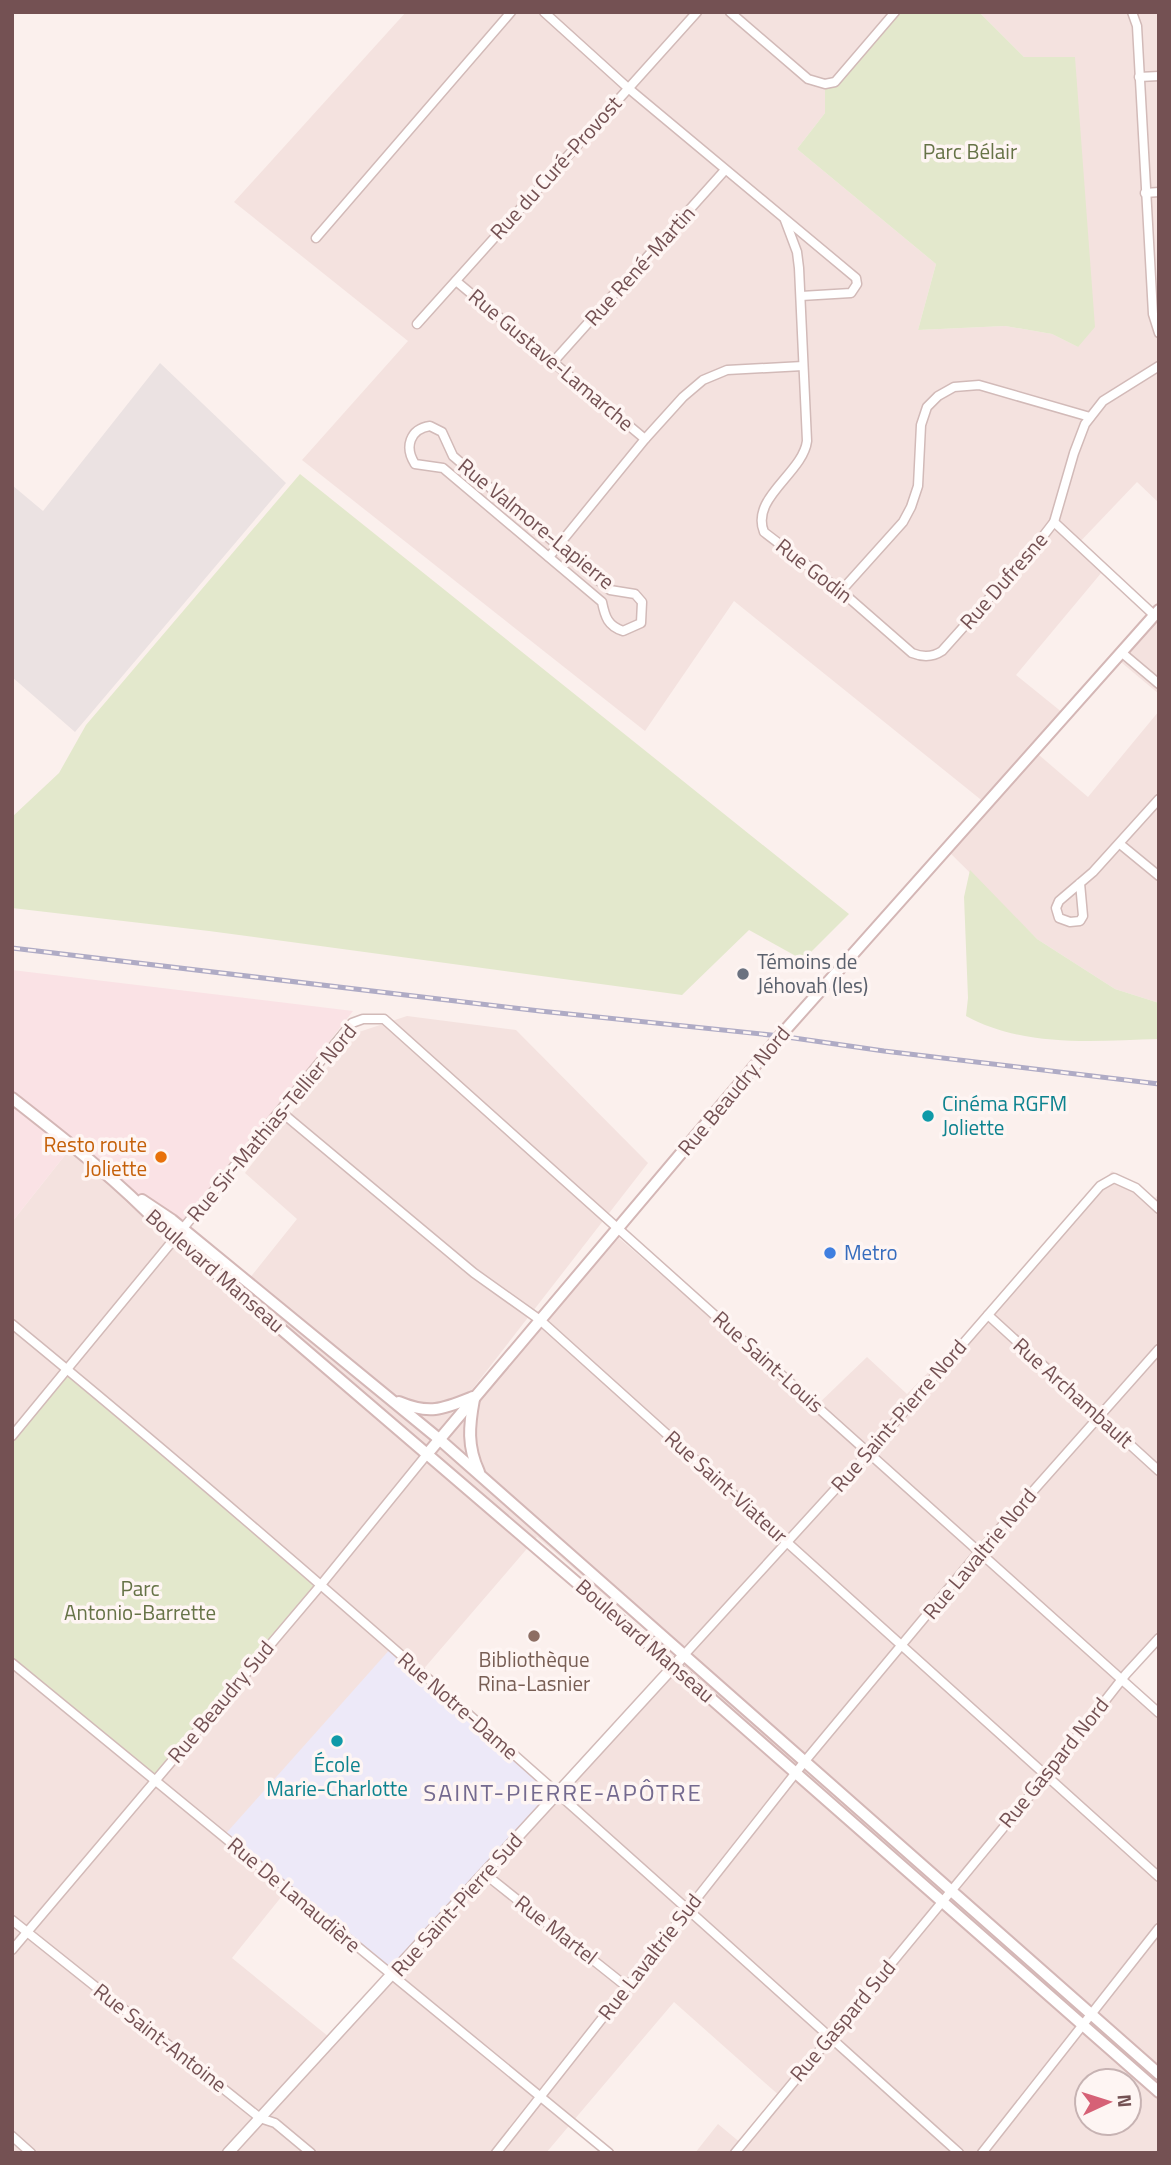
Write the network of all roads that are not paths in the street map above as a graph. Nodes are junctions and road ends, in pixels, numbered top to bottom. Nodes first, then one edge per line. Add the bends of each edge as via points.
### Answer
1 (511, 12) edge
2 (544, 12) edge
3 (697, 12) edge
4 (730, 12) edge
5 (895, 12) edge
6 (1132, 12) edge
7 (1159, 76) edge
8 (1139, 78) junction
9 (628, 88) junction
10 (725, 170) junction
11 (1159, 192) edge
12 (1145, 193) junction
13 (785, 220) junction
14 (316, 238) dead end
15 (456, 281) junction
16 (801, 296) junction
17 (417, 324) dead end
18 (1159, 333) edge
19 (554, 362) junction
20 (803, 366) junction
21 (1159, 366) edge
22 (1090, 417) junction
23 (645, 439) junction
24 (1054, 522) junction
25 (558, 545) junction
26 (549, 556) junction
27 (841, 591) junction
28 (1156, 612) edge
29 (1121, 652) junction
30 (930, 655) joint
31 (1159, 684) edge
32 (1159, 799) edge
33 (1120, 844) junction
34 (1159, 876) edge
35 (1080, 883) junction
36 (375, 1017) joint
37 (12, 1098) edge
38 (280, 1111) junction
39 (129, 1193) junction
40 (1159, 1209) edge
41 (618, 1228) junction
42 (183, 1229) junction
43 (175, 1238) junction
44 (988, 1315) junction
45 (540, 1320) junction
46 (12, 1324) edge
47 (1159, 1349) edge
48 (68, 1370) junction
49 (386, 1397) junction
50 (475, 1397) junction
51 (1099, 1416) junction
52 (12, 1437) edge
53 (439, 1439) junction
54 (868, 1452) junction
55 (428, 1453) junction
56 (1159, 1471) edge
57 (481, 1477) junction
58 (787, 1542) junction
59 (979, 1552) junction
60 (320, 1586) junction
61 (1159, 1638) edge
62 (902, 1646) junction
63 (684, 1655) junction
64 (12, 1664) edge
65 (674, 1666) junction
66 (1122, 1679) junction
67 (1159, 1713) edge
68 (805, 1762) junction
69 (796, 1773) junction
70 (1046, 1776) junction
71 (155, 1780) junction
72 (558, 1793) junction
73 (485, 1874) junction
74 (1159, 1877) edge
75 (951, 1891) junction
76 (942, 1902) junction
77 (688, 1910) junction
78 (12, 1920) edge
79 (1159, 1928) edge
80 (27, 1932) junction
81 (12, 1950) edge
82 (392, 1977) junction
83 (627, 1987) junction
84 (1091, 2013) junction
85 (1082, 2024) junction
86 (830, 2037) junction
87 (1159, 2074) edge
88 (1159, 2092) edge
89 (541, 2096) junction
90 (260, 2118) junction
91 (12, 2137) edge
92 (31, 2153) edge
93 (229, 2153) edge
94 (311, 2153) edge
95 (496, 2153) edge
96 (609, 2153) edge
97 (735, 2153) edge
98 (959, 2153) edge
99 (982, 2153) edge

1 - 14 street
2 - 9 street, Rue Godin
3 - 9 street, Rue du Curé-Provost
4 - 5 street via 808,79 825,84 835,82
6 - 8 street
7 - 8 street
8 - 12 street
9 - 10 street, Rue Godin
9 - 15 street, Rue du Curé-Provost
10 - 13 street, Rue Godin
10 - 19 street, Rue René-Martin
11 - 12 street
12 - 18 street via 1153,314
13 - 16 street, Rue Godin via 797,252
13 - 16 street, Rue Godin via 856,278 851,293
15 - 17 street, Rue du Curé-Provost
15 - 19 street, Rue Gustave-Lamarche
16 - 20 street, Rue Godin
19 - 23 street, Rue Gustave-Lamarche
20 - 23 street via 727,370 703,380
20 - 27 street, Rue Godin via 805,451 767,503 761,524 764,532
21 - 22 street, Rue Dufresne via 1103,401
22 - 24 street, Rue Dufresne
22 - 27 street via 979,385 954,387 938,396 927,407 921,425 918,486 911,507
23 - 25 street
24 - 28 street
24 - 30 street, Rue Dufresne via 942,651
25 - 26 street
25 - 26 street, Rue Valmore-Lapierre via 610,590 635,594 642,602 641,623 623,631 613,628 601,602
25 - 26 street, Rue Valmore-Lapierre via 453,456 442,432 430,426 413,433 409,449 415,464 443,468
27 - 30 street, Rue Godin via 912,653
28 - 29 main road, Rue Beaudry Nord
29 - 31 street
29 - 41 main road, Rue Beaudry Nord via 780,1036
32 - 33 street
33 - 34 street
33 - 35 street
35 - 35 street via 1083,916 1070,922 1059,918 1059,901
36 - 38 street, Rue Sir-Mathias-Tellier Nord via 352,1023
36 - 41 street, Rue Saint-Louis via 398,1030
37 - 39 main road, Boulevard Manseau
38 - 42 street, Rue Sir-Mathias-Tellier Nord
38 - 45 street, Rue Saint-Viateur via 474,1273
39 - 42 main road, Boulevard Manseau
39 - 43 main road, Boulevard Manseau
40 - 44 street, Rue Saint-Pierre Nord via 1136,1188 1114,1178 1100,1186
41 - 45 main road, Rue Beaudry Nord
41 - 54 street, Rue Saint-Louis
42 - 43 street, Rue Sir-Mathias-Tellier Nord
42 - 49 main road, Boulevard Manseau
43 - 48 street, Rue Sir-Mathias-Tellier Nord
43 - 55 main road, Boulevard Manseau
44 - 51 street, Rue Archambault
44 - 54 street, Rue Saint-Pierre Nord
45 - 50 main road, Rue Beaudry Nord
45 - 58 street, Rue Saint-Viateur
46 - 48 street, Rue Notre-Dame
47 - 51 street, Rue Lavaltrie Nord
48 - 52 street, Rue Sir-Mathias-Tellier Nord
48 - 60 street, Rue Notre-Dame
49 - 50 main road via 430,1411
49 - 53 main road, Boulevard Manseau
50 - 53 main road, Rue Beaudry Nord
50 - 57 main road via 468,1428 472,1457
51 - 56 street, Rue Archambault
51 - 59 street, Rue Lavaltrie Nord
53 - 55 main road, Rue Beaudry Nord
53 - 57 main road, Boulevard Manseau
54 - 58 street, Rue Saint-Pierre Nord
54 - 59 street, Rue Saint-Louis
55 - 60 street, Rue Beaudry Sud
55 - 65 main road, Boulevard Manseau
57 - 63 main road, Boulevard Manseau
58 - 62 street, Rue Saint-Viateur
58 - 63 street, Rue Saint-Pierre Nord
59 - 62 street, Rue Lavaltrie Nord
59 - 66 street, Rue Saint-Louis
60 - 71 street, Rue Beaudry Sud
60 - 72 street, Rue Notre-Dame
61 - 66 street, Rue Gaspard Nord
62 - 68 street, Rue Lavaltrie Nord
62 - 70 street, Rue Saint-Viateur
63 - 65 street, Rue Saint-Pierre Sud
63 - 68 main road, Boulevard Manseau
64 - 71 street, Rue De Lanaudière
65 - 69 main road, Boulevard Manseau
65 - 72 street, Rue Saint-Pierre Sud
66 - 67 street, Rue Saint-Louis
66 - 70 street, Rue Gaspard Nord
68 - 69 street, Rue Lavaltrie Sud
68 - 75 main road, Boulevard Manseau
69 - 76 main road, Boulevard Manseau
69 - 77 street, Rue Lavaltrie Sud
70 - 74 street, Rue Saint-Viateur
70 - 75 street, Rue Gaspard Nord
71 - 80 street, Rue Beaudry Sud
71 - 82 street, Rue De Lanaudière
72 - 73 street, Rue Saint-Pierre Sud
72 - 77 street, Rue Notre-Dame
73 - 82 street, Rue Saint-Pierre Sud
73 - 83 street, Rue Martel
75 - 76 street, Rue Gaspard Sud
75 - 84 main road, Boulevard Manseau
76 - 85 main road, Boulevard Manseau
76 - 86 street, Rue Gaspard Sud
77 - 83 street, Rue Lavaltrie Sud
77 - 86 street, Rue Notre-Dame
78 - 80 street, Rue Saint-Antoine
79 - 84 street
80 - 81 street, Rue Beaudry Sud
80 - 90 street, Rue Saint-Antoine
82 - 89 street, Rue De Lanaudière
82 - 90 street, Rue Saint-Pierre Sud
83 - 89 street, Rue Lavaltrie Sud
84 - 85 street
84 - 87 main road, Boulevard Manseau
85 - 88 main road, Boulevard Manseau
85 - 99 street
86 - 97 street, Rue Gaspard Sud
86 - 98 street, Rue Notre-Dame
89 - 95 street, Rue Lavaltrie Sud
89 - 96 street, Rue De Lanaudière
90 - 93 street, Rue Saint-Pierre Sud
90 - 94 street, Rue Saint-Antoine via 275,2123
91 - 92 street

